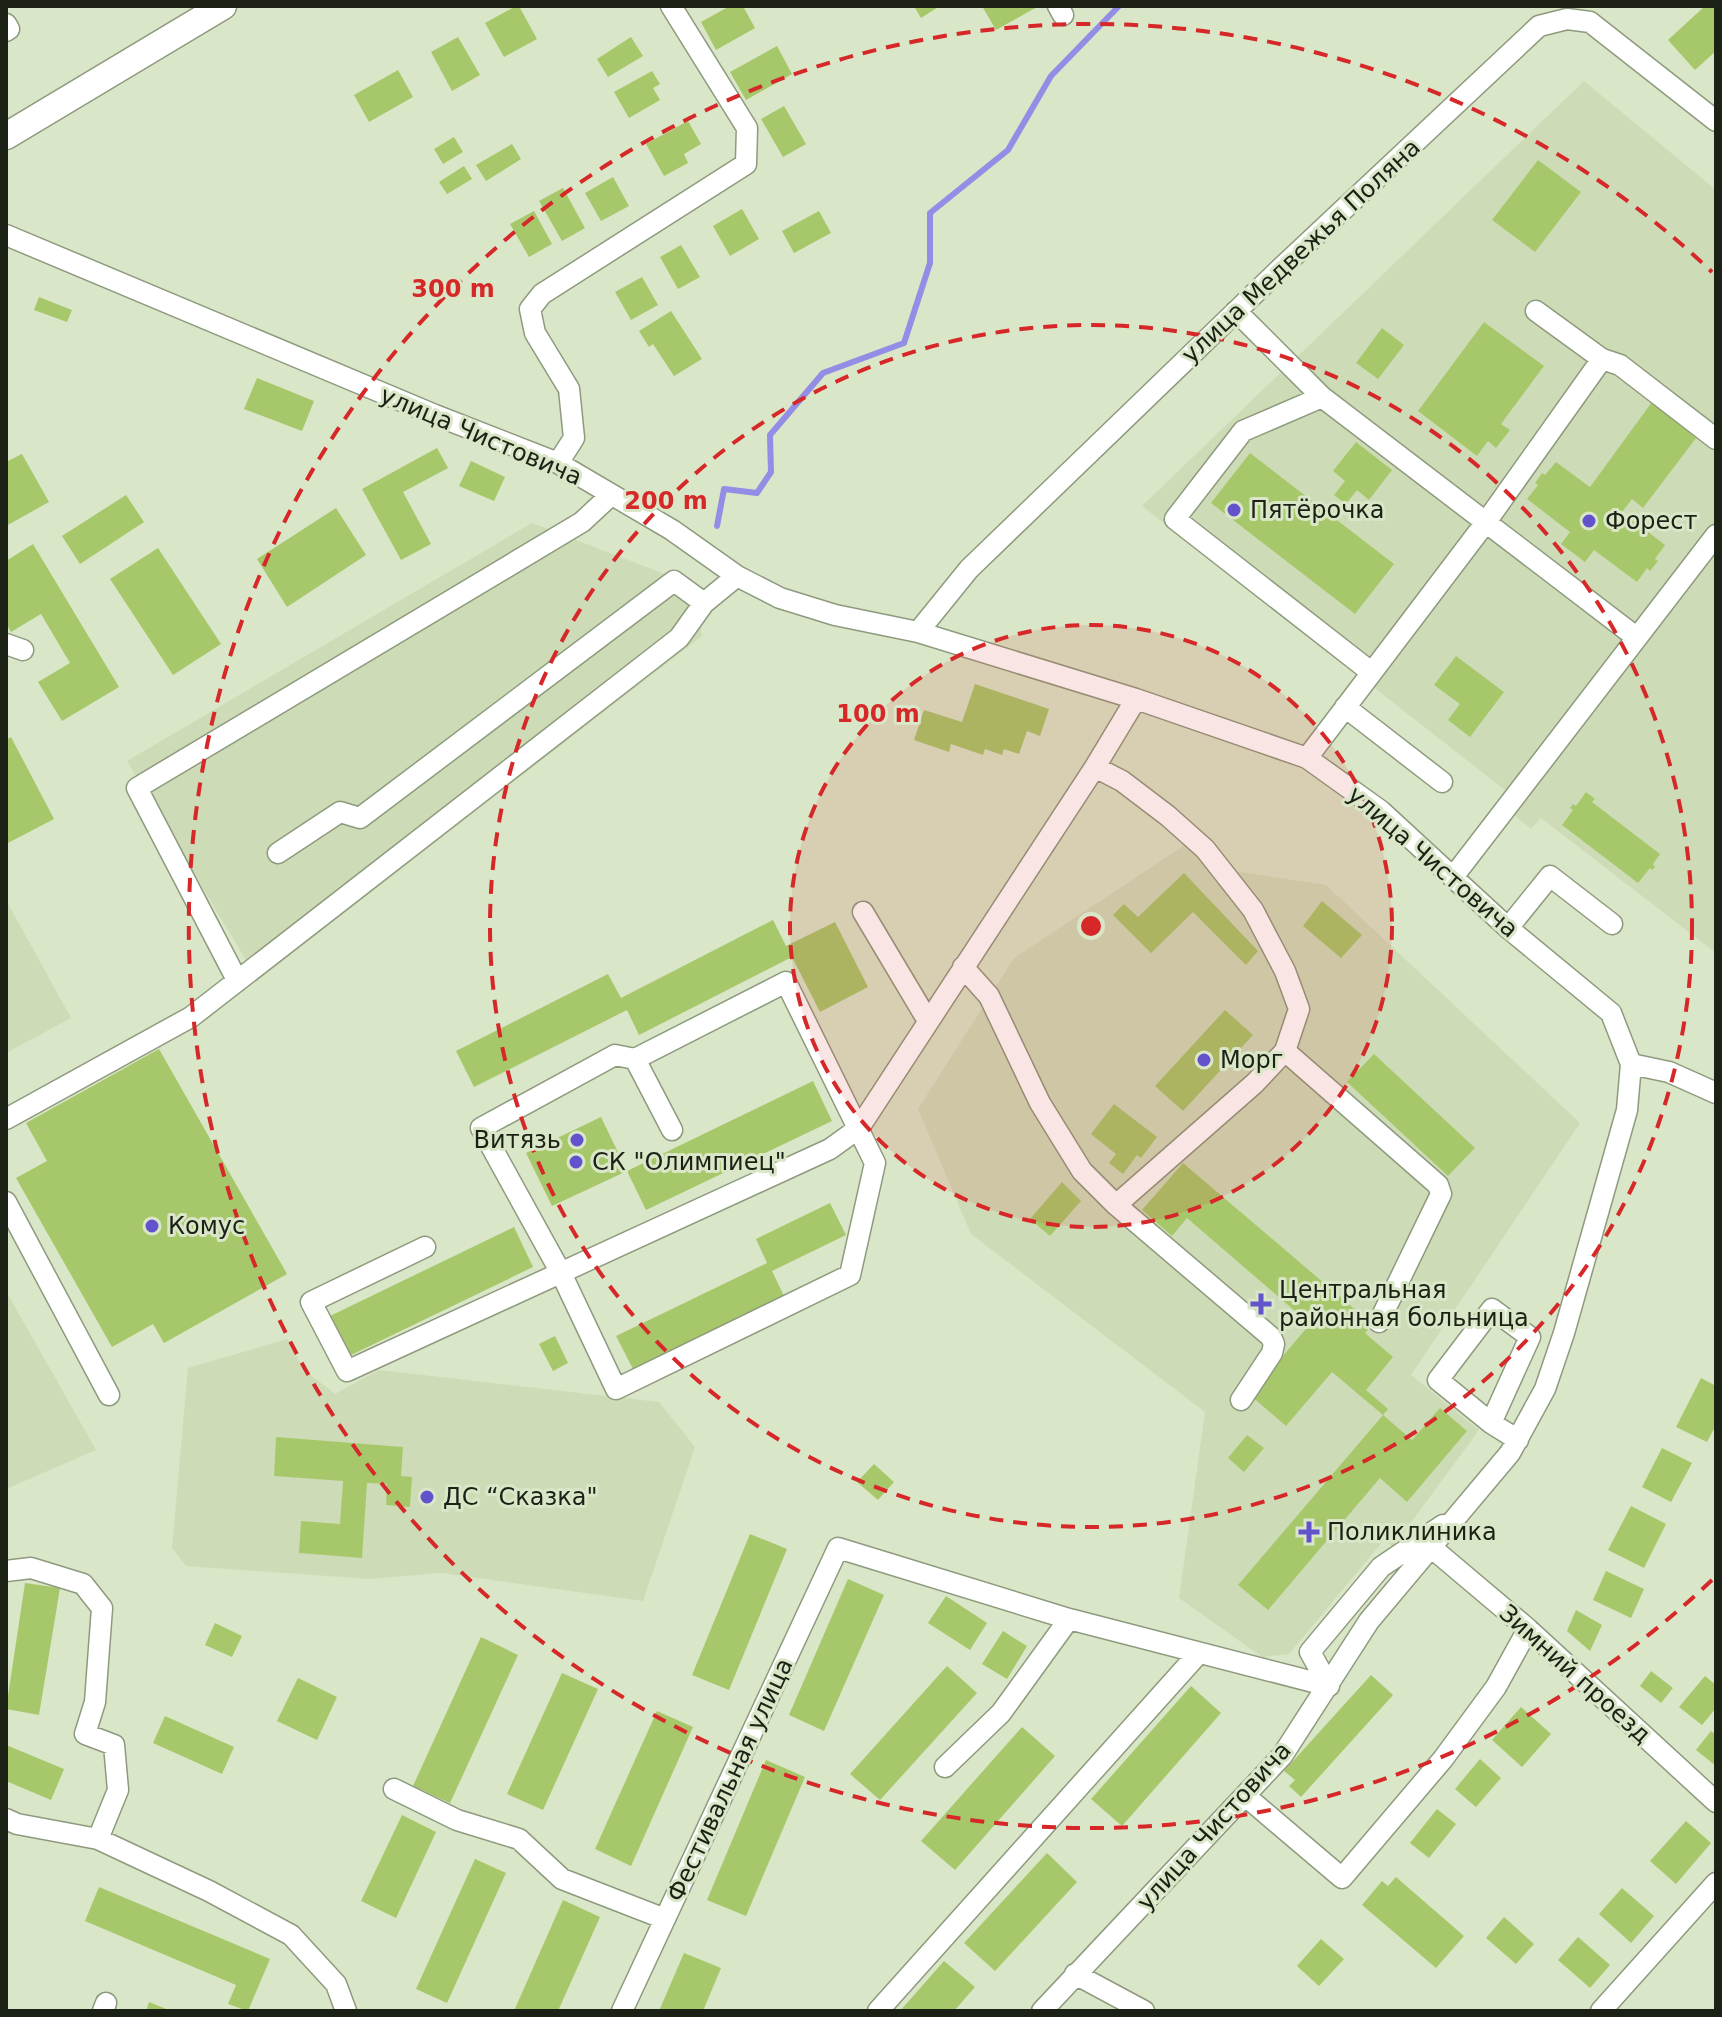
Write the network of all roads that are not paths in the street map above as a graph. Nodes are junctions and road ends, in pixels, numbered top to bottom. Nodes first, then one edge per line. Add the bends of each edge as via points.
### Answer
1 (671, 6) edge
2 (220, 7) edge
3 (6, 24) edge
4 (6, 31) edge
5 (1713, 113) edge
6 (6, 136) edge
7 (6, 235) edge
8 (1236, 311) junction
9 (1536, 311) dead end
10 (1602, 359) junction
11 (1322, 397) junction
12 (1716, 439) edge
13 (558, 463) junction
14 (611, 495) junction
15 (1486, 522) junction
16 (1716, 535) edge
17 (737, 576) junction
18 (704, 603) junction
19 (918, 632) junction
20 (1636, 637) junction
21 (1371, 672) junction
22 (1136, 699) junction
23 (1345, 707) junction
24 (1307, 758) junction
25 (1095, 767) junction
26 (1442, 782) dead end
27 (278, 853) dead end
28 (1453, 877) junction
29 (863, 912) dead end
30 (1612, 924) dead end
31 (1508, 928) junction
32 (963, 967) junction
33 (237, 980) junction
34 (928, 1021) junction
35 (1285, 1051) junction
36 (635, 1059) junction
37 (1631, 1064) junction
38 (1716, 1093) edge
39 (6, 1119) edge
40 (859, 1128) junction
41 (672, 1130) dead end
42 (6, 1202) edge
43 (1116, 1205) junction
44 (425, 1247) dead end
45 (561, 1273) junction
46 (1379, 1322) dead end
47 (109, 1395) dead end
48 (1241, 1400) dead end
49 (1491, 1423) junction
50 (1518, 1440) junction
51 (1457, 1516) junction
52 (1432, 1548) junction
53 (6, 1571) edge
54 (1069, 1619) junction
55 (1528, 1629) junction
56 (1198, 1654) junction
57 (1329, 1686) junction
58 (945, 1767) dead end
59 (394, 1789) dead end
60 (1249, 1799) dead end
61 (1716, 1802) edge
62 (6, 1819) edge
63 (98, 1839) junction
64 (1716, 1883) edge
65 (665, 1919) junction
66 (1075, 1974) junction
67 (346, 2011) edge
68 (622, 2011) edge
69 (878, 2011) edge
70 (1042, 2011) edge
71 (1144, 2011) edge
72 (1601, 2011) edge

1 - 13 street via 747,128 746,164 542,294 530,309 535,333 569,389 574,438
2 - 6 main road
3 - 4 street
5 - 8 street, улица Медвежья Поляна via 1590,22 1567,19 1539,26
7 - 13 street, улица Чистовича
8 - 11 street
8 - 19 street, улица Медвежья Поляна via 969,569
9 - 10 street
10 - 12 street via 1620,365
10 - 15 street
11 - 15 street
11 - 21 street via 1243,431 1175,519
13 - 14 street, улица Чистовича
14 - 17 street, улица Чистовича
14 - 33 street via 582,522 137,788
15 - 20 street
15 - 21 street
16 - 20 street
17 - 18 street
17 - 19 street, улица Чистовича via 821,611
18 - 27 street via 674,581 360,818 340,812
18 - 33 street via 679,638
19 - 22 street, улица Чистовича
20 - 28 street
21 - 23 street
22 - 24 street, улица Чистовича
22 - 25 street
23 - 24 street
23 - 26 street
24 - 28 street, улица Чистовича via 1381,811
25 - 32 street
25 - 35 street via 1122,781 1205,849 1253,910 1299,1009
28 - 31 street, улица Чистовича
29 - 34 street
30 - 31 street via 1550,876
31 - 37 street, улица Чистовича via 1611,1013
32 - 34 street
32 - 43 street via 989,996 1040,1103 1082,1171
33 - 39 street via 191,1017
34 - 40 street
35 - 43 street
35 - 46 street via 1438,1185 1441,1194
36 - 40 street via 786,982
36 - 41 street
36 - 45 street via 615,1055 481,1128
37 - 38 street via 1669,1072
37 - 50 street, улица Чистовича via 1627,1110 1564,1333 1545,1389
40 - 45 street via 830,1149
40 - 45 street via 875,1163 850,1275 837,1282 616,1389
42 - 47 street
43 - 48 street via 1271,1337 1272,1353
44 - 45 street via 311,1302 347,1371
49 - 49 street via 1438,1380 1492,1309 1530,1337
49 - 50 street
50 - 51 street, улица Чистовича
51 - 52 street, улица Чистовича
51 - 57 street via 1381,1567 1310,1652
52 - 55 street, Зимний проезд
52 - 57 street, улица Чистовича via 1369,1621
53 - 63 street via 31,1568 83,1584 102,1608 95,1702 85,1734 114,1745 118,1790
54 - 56 street
54 - 58 street via 1001,1713
54 - 65 street, Фестивальная улица via 838,1548
55 - 60 street via 1496,1687 1443,1759 1342,1878
55 - 61 street, Зимний проезд
56 - 57 street
56 - 69 street
57 - 66 street, улица Чистовича via 1282,1756
59 - 65 street via 457,1820 519,1839 562,1879
62 - 63 street
63 - 67 street via 291,1935 336,1984
64 - 72 street
65 - 68 street, Фестивальная улица
66 - 70 street, улица Чистовича
66 - 71 street

